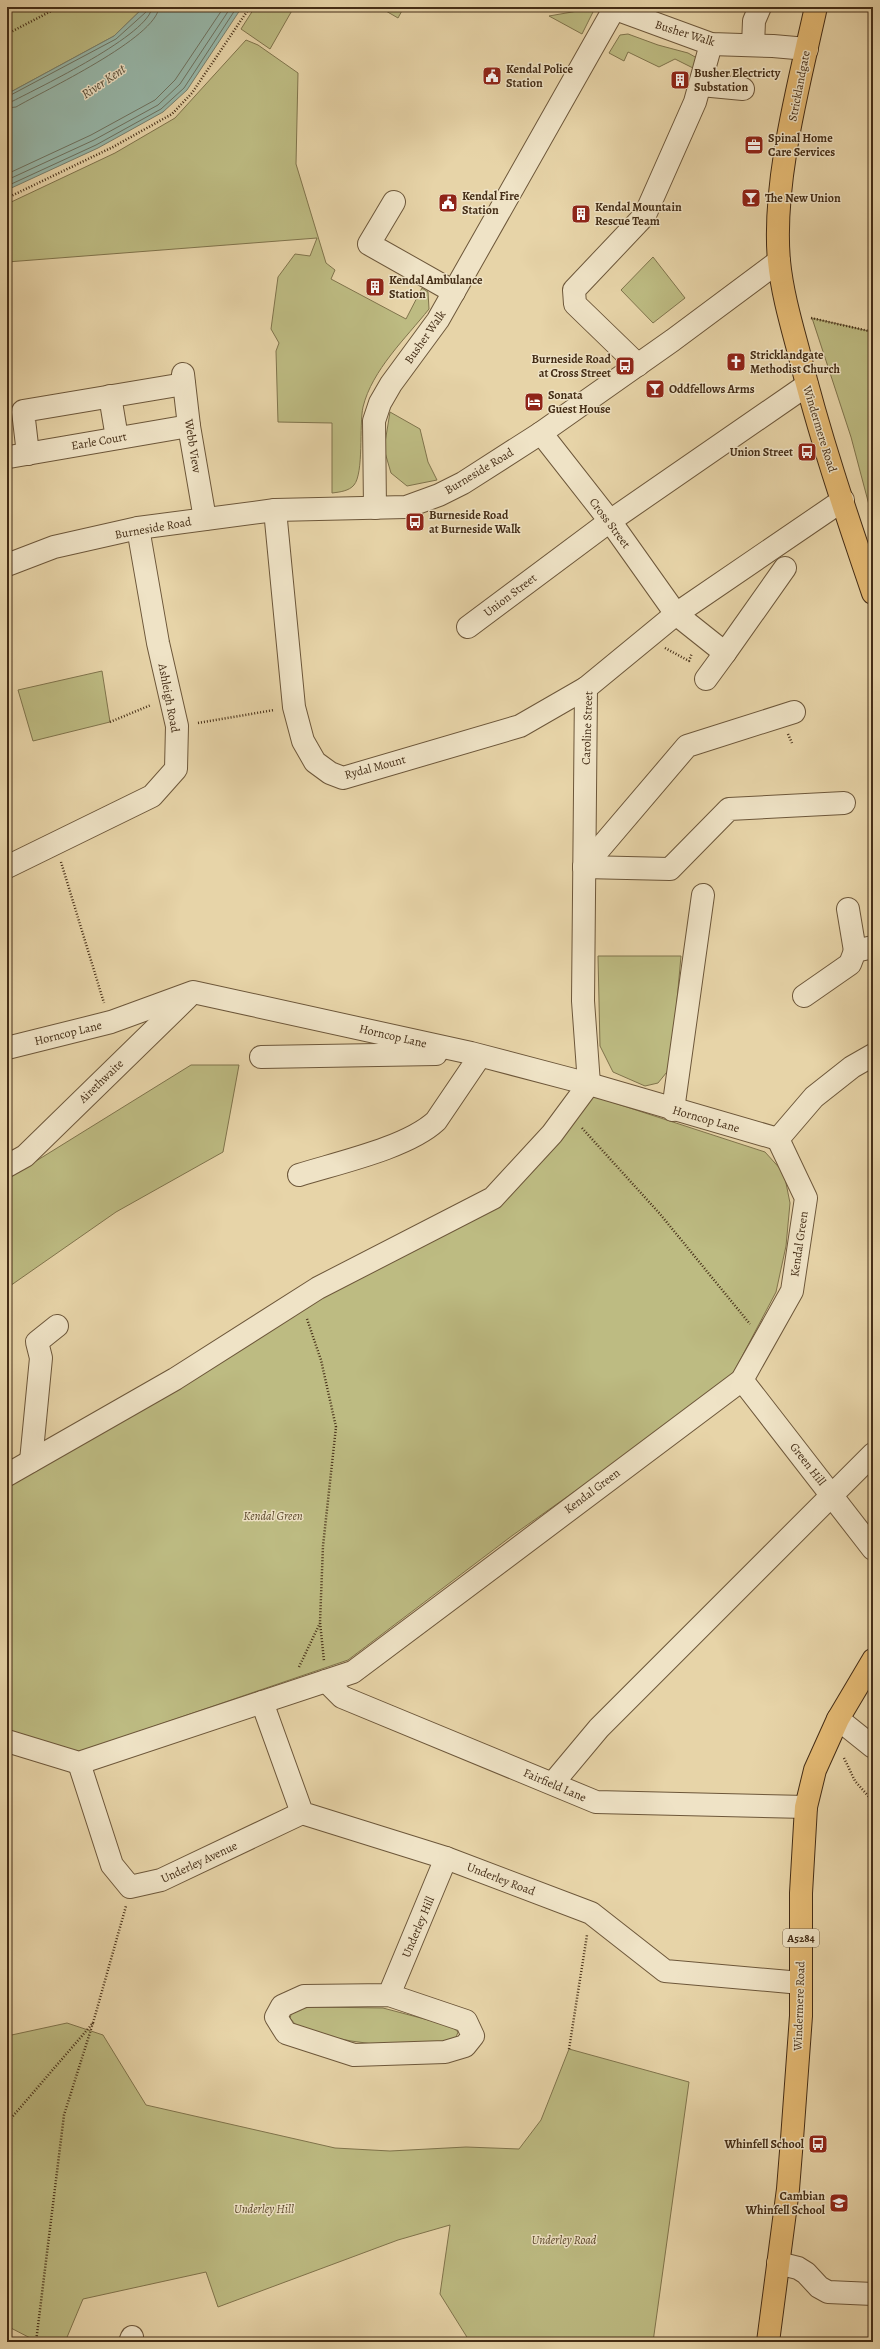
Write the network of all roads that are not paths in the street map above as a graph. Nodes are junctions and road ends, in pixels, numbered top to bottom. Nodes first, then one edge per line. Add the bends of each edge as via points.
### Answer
1 (760, 7) edge
2 (816, 7) edge
3 (612, 8) edge
4 (711, 44) junction
5 (753, 45) junction
6 (807, 50) junction
7 (701, 85) junction
8 (743, 89) dead end
9 (394, 202) dead end
10 (779, 261) junction
11 (454, 292) junction
12 (638, 365) junction
13 (807, 385) junction
14 (110, 396) junction
15 (189, 426) junction
16 (541, 433) junction
17 (117, 438) junction
18 (843, 500) junction
19 (375, 508) junction
20 (275, 510) junction
21 (205, 519) junction
22 (610, 521) junction
23 (138, 528) junction
24 (7, 565) edge
25 (784, 568) dead end
26 (873, 592) edge
27 (676, 614) junction
28 (468, 627) dead end
29 (724, 653) junction
30 (706, 679) dead end
31 (586, 688) junction
32 (794, 712) dead end
33 (844, 803) dead end
34 (7, 867) edge
35 (584, 867) junction
36 (703, 895) dead end
37 (848, 909) dead end
38 (864, 949) edge
39 (193, 992) junction
40 (804, 996) dead end
41 (7, 1048) edge
42 (475, 1055) junction
43 (873, 1055) edge
44 (261, 1057) dead end
45 (589, 1084) junction
46 (673, 1110) junction
47 (778, 1140) junction
48 (7, 1166) edge
49 (298, 1175) dead end
50 (56, 1326) dead end
51 (742, 1380) junction
52 (873, 1454) edge
53 (31, 1461) junction
54 (7, 1475) edge
55 (833, 1495) junction
56 (873, 1549) edge
57 (873, 1660) edge
58 (326, 1681) junction
59 (262, 1702) junction
60 (838, 1719) junction
61 (7, 1741) edge
62 (873, 1747) edge
63 (79, 1763) junction
64 (553, 1783) junction
65 (806, 1807) junction
66 (302, 1813) junction
67 (446, 1858) junction
68 (801, 1983) junction
69 (389, 1995) junction
70 (778, 2263) junction
71 (873, 2294) edge
72 (768, 2342) edge

1 - 5 street via 754,21
2 - 6 highway, Stricklandgate
3 - 4 street, Busher Walk
3 - 11 street, Busher Walk
4 - 5 street, Busher Walk
4 - 7 street
5 - 6 street, Busher Walk
6 - 10 highway, Stricklandgate via 784,162 778,208
7 - 8 street
7 - 12 street via 645,215 574,290 575,304
9 - 11 street via 369,244
10 - 12 street, Burneside Road
10 - 13 highway, Windermere Road
11 - 19 street, Busher Walk via 438,320 380,403 374,421
12 - 16 street, Burneside Road
13 - 18 highway, Windermere Road
13 - 22 street, Union Street
14 - 15 street, Webb View via 184,379
14 - 17 street
14 - 17 street, Earle Court via 23,411 18,456
15 - 17 street, Earle Court
15 - 21 street, Webb View
16 - 19 street, Burneside Road via 463,483 439,495 406,507
16 - 22 street, Cross Street
18 - 26 highway, Windermere Road
18 - 27 street, Caroline Street
19 - 20 street, Burneside Road
20 - 21 street, Burneside Road
20 - 31 street, Rydal Mount via 294,707 303,741 314,762 330,773 343,778 520,726
21 - 23 street, Burneside Road
22 - 27 street, Cross Street
22 - 28 street, Union Street
23 - 24 street, Burneside Road via 54,548
23 - 34 street, Ashleigh Road via 177,726 176,769 152,796
25 - 29 street
27 - 29 street, Cross Street
27 - 31 street, Caroline Street
29 - 30 street
31 - 35 street, Caroline Street
32 - 35 street via 686,746
33 - 35 street via 729,809 670,869
35 - 45 street, Caroline Street via 583,1001
36 - 46 street
37 - 38 street
38 - 40 street via 850,964
39 - 41 street, Horncop Lane via 111,1022
39 - 42 street, Horncop Lane
39 - 48 street, Airethwaite via 25,1156
42 - 44 street
42 - 45 street, Horncop Lane
42 - 49 street via 436,1121 429,1127 400,1142
43 - 47 street via 852,1067 814,1097
45 - 46 street, Horncop Lane
45 - 53 street via 552,1134 493,1198 318,1288 175,1379
46 - 47 street, Horncop Lane
47 - 51 street, Kendal Green via 806,1198 792,1292
50 - 53 street via 37,1342 41,1358
51 - 55 street, Green Hill
51 - 58 street, Kendal Green via 353,1672
52 - 55 street
53 - 54 street
55 - 56 street, Green Hill
55 - 64 street via 599,1728
57 - 60 highway, Windermere Road / A5284
58 - 59 street, Kendal Green
58 - 64 street, Fairfield Lane via 342,1698
59 - 63 street, Kendal Green
59 - 66 street
60 - 62 street
60 - 65 highway, Windermere Road / A5284 via 815,1770
61 - 63 street
63 - 66 street, Underley Avenue via 112,1865 130,1887 161,1880
64 - 65 street, Fairfield Lane via 596,1802
65 - 68 highway, Windermere Road / A5284 via 801,1893
66 - 67 street, Underley Road
67 - 68 street, Underley Road via 591,1913 665,1972
67 - 69 street, Underley Hill
68 - 70 highway, Windermere Road / A5284 via 790,2168
69 - 69 street via 304,1996 282,2006 276,2017 286,2033 354,2055 445,2052 466,2046 473,2036 466,2021
70 - 71 street via 798,2268 828,2292
70 - 72 highway, Windermere Road / A5284

